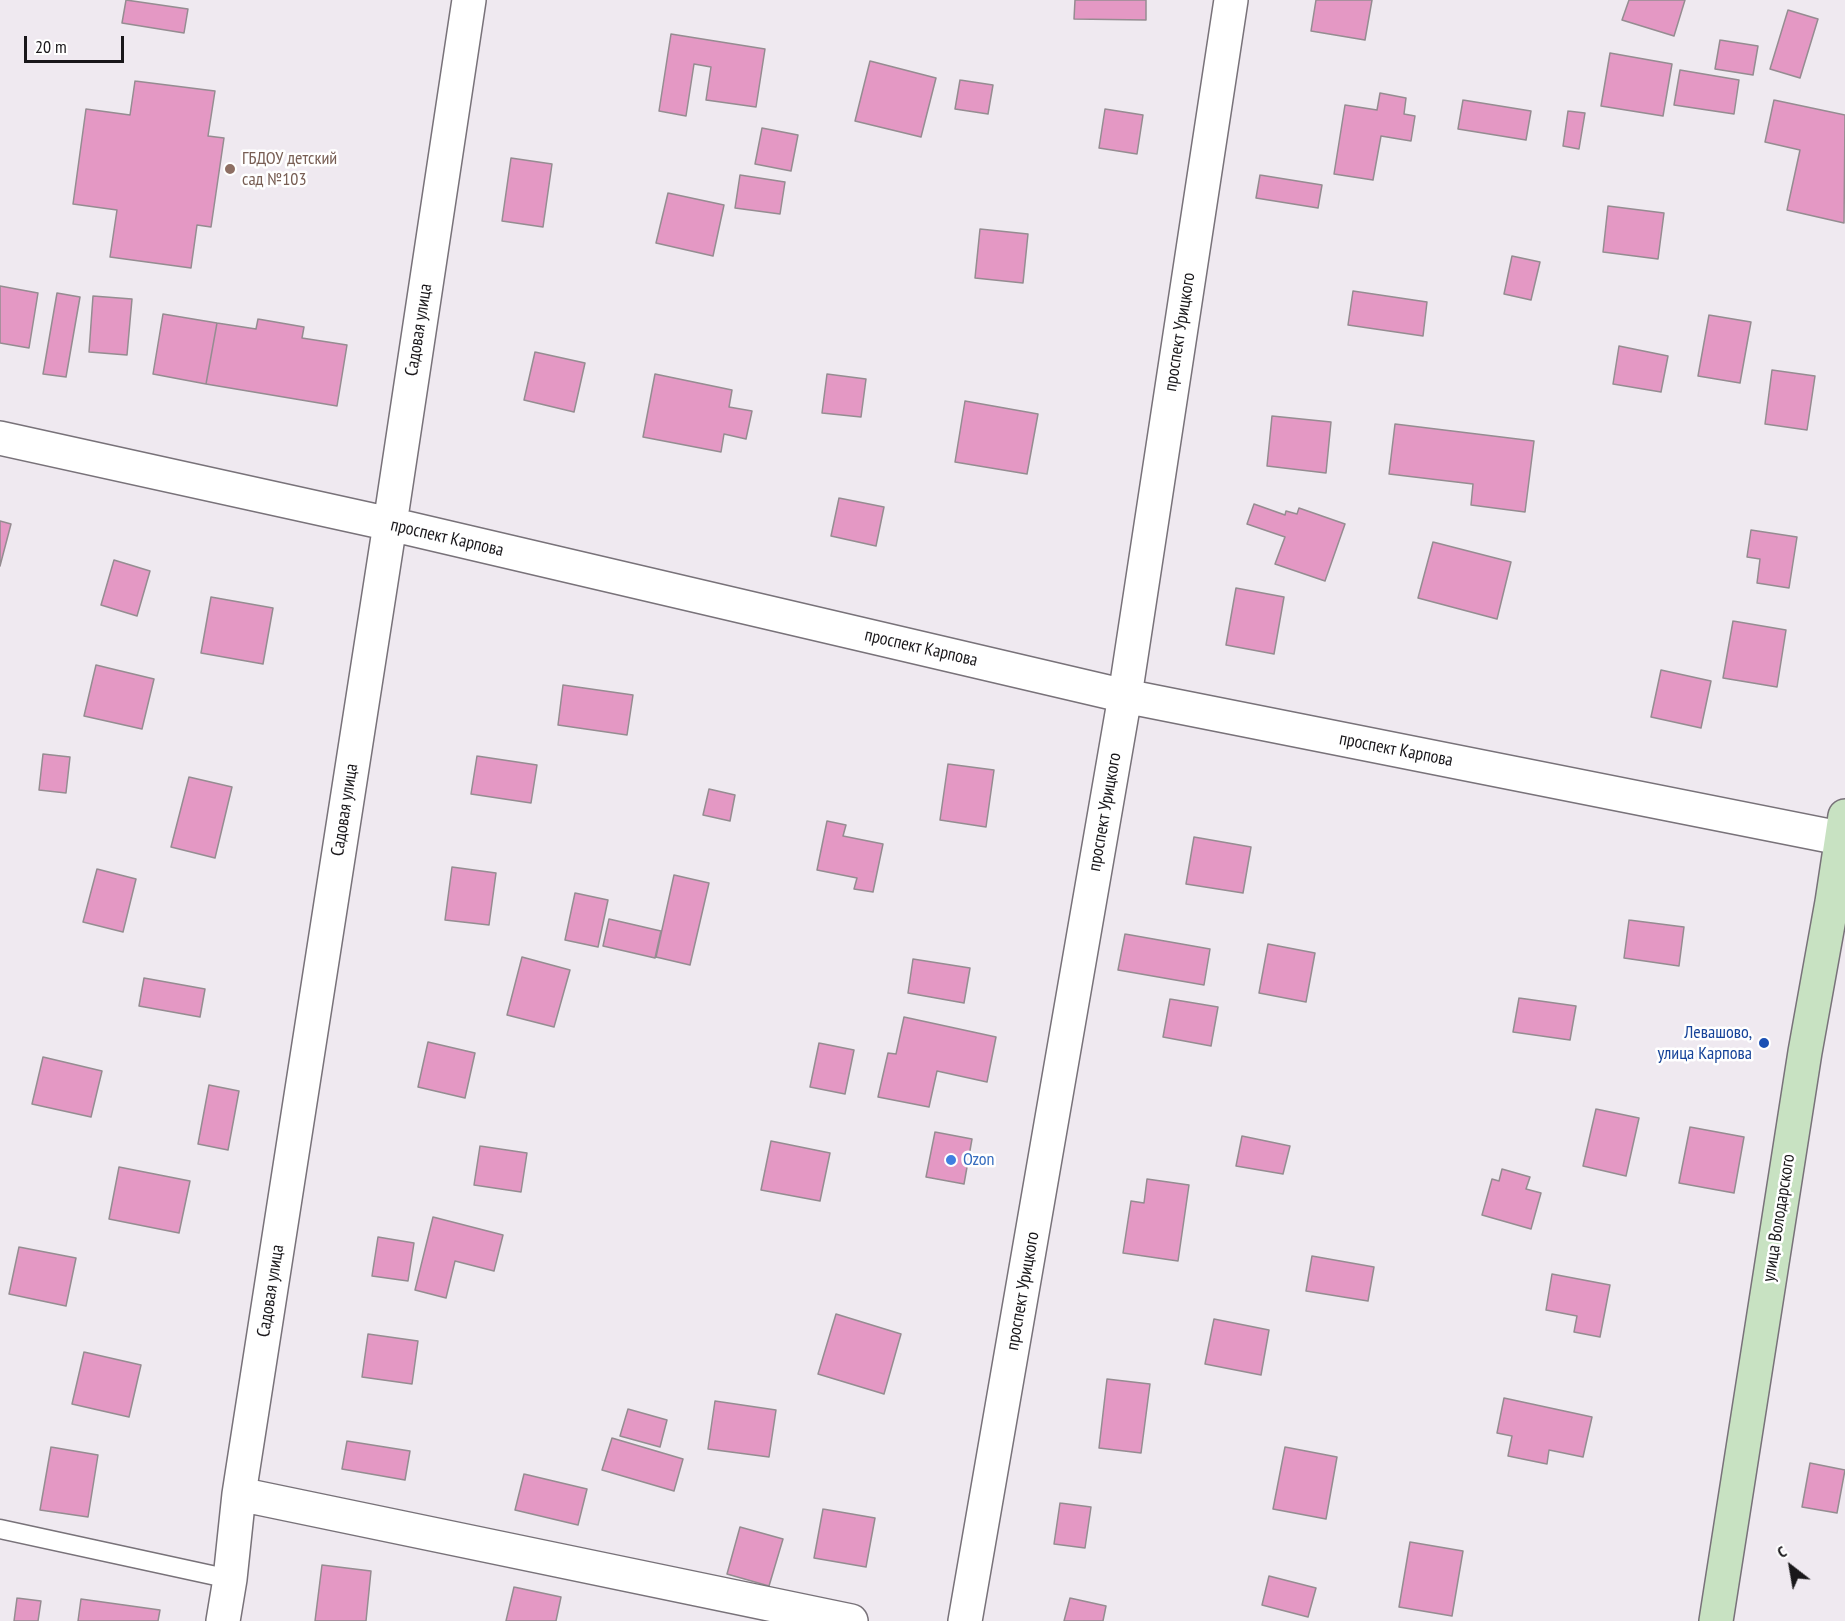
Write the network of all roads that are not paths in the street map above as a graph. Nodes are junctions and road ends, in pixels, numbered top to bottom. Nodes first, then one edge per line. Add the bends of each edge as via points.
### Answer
1 (469, 0) edge
2 (1231, 0) edge
3 (0, 438) edge
4 (390, 524) junction
5 (1125, 696) junction
6 (1844, 831) edge
7 (239, 1494) junction
8 (0, 1529) edge
9 (230, 1579) junction
10 (223, 1621) edge
11 (851, 1621) edge
12 (965, 1621) edge
13 (1716, 1621) edge

1 - 4 street, Садовая улица
2 - 5 street, проспект Урицкого
3 - 4 street, проспект Карпова
4 - 5 street, проспект Карпова
4 - 7 street, Садовая улица
5 - 6 street, проспект Карпова
5 - 12 street, проспект Урицкого
6 - 13 street, улица Володарского via 1805,1052
7 - 9 street, Садовая улица
7 - 11 street
8 - 9 lane
9 - 10 street, Садовая улица

